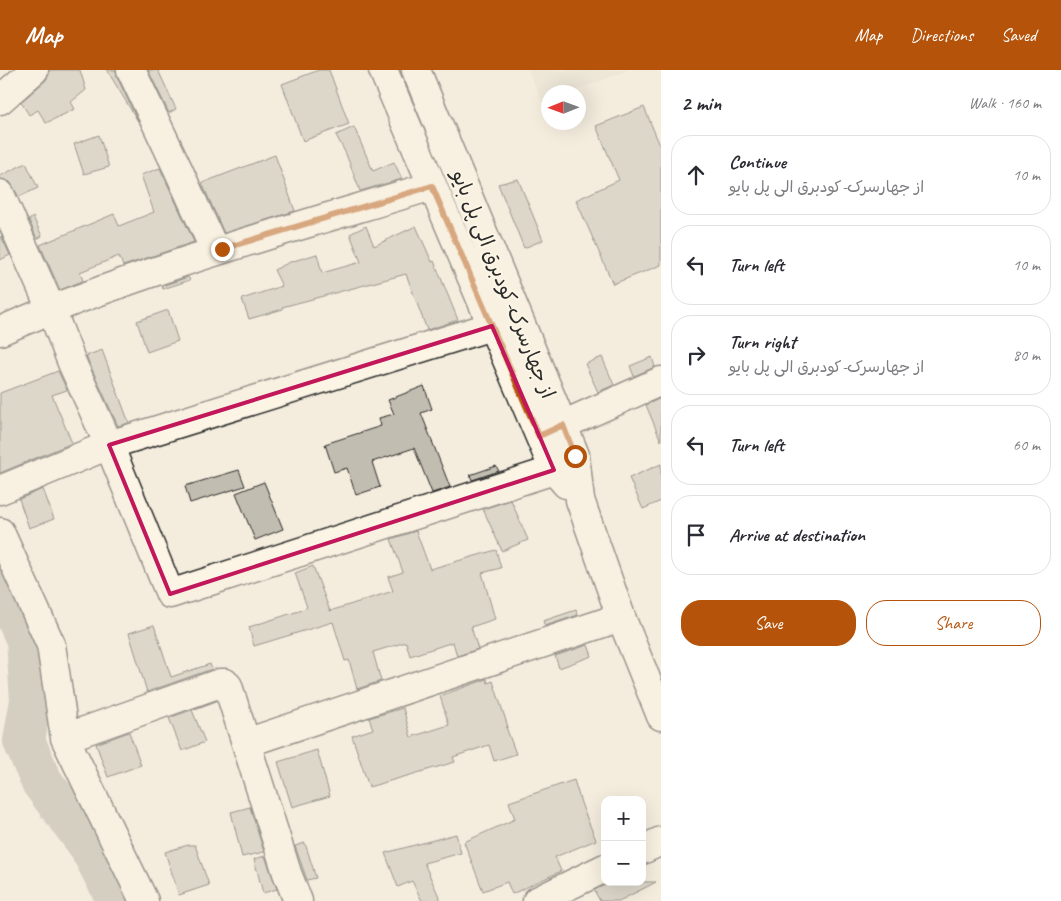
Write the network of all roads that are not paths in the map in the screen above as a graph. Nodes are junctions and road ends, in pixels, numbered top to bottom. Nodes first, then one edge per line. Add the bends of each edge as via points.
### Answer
1 (34, 70) edge
2 (131, 70) edge
3 (383, 70) edge
4 (416, 70) edge
5 (0, 100) edge
6 (432, 186) junction
7 (0, 194) edge
8 (213, 252) junction
9 (51, 308) junction
10 (492, 326) junction
11 (0, 331) edge
12 (661, 381) edge
13 (551, 430) junction
14 (110, 445) junction
15 (554, 470) junction
16 (0, 490) edge
17 (580, 500) junction
18 (0, 532) edge
19 (621, 617) junction
20 (661, 716) edge
21 (65, 738) junction
22 (246, 743) junction
23 (661, 841) edge
24 (646, 848) edge
25 (601, 870) edge
26 (144, 901) edge
27 (298, 901) edge
28 (537, 901) edge

1 - 5 street
2 - 8 street via 178,166
3 - 6 street, از جهارسرک-کودبرق الی پل بایو
4 - 13 street, از جهارسرک-کودبرق الی پل بایو
6 - 8 street
6 - 10 street, از جهارسرک-کودبرق الی پل بایو
7 - 9 street
8 - 9 street
9 - 11 street
9 - 14 street
10 - 13 street, از جهارسرک-کودبرق الی پل بایو
10 - 14 street
12 - 13 street
13 - 15 street, از جهارسرک-کودبرق الی پل بایو
13 - 17 street, از جهارسرک-کودبرق الی پل بایو via 575,456
14 - 15 street via 170,594
14 - 16 street
15 - 17 street, از جهارسرک-کودبرق الی پل بایو
17 - 19 street, از جهارسرک-کودبرق الی پل بایو
18 - 21 street via 51,645
19 - 20 street, از جهارسرک-کودبرق الی پل بایو
19 - 22 street
21 - 22 street via 225,682
21 - 26 street
22 - 27 street
23 - 24 street
25 - 28 street

